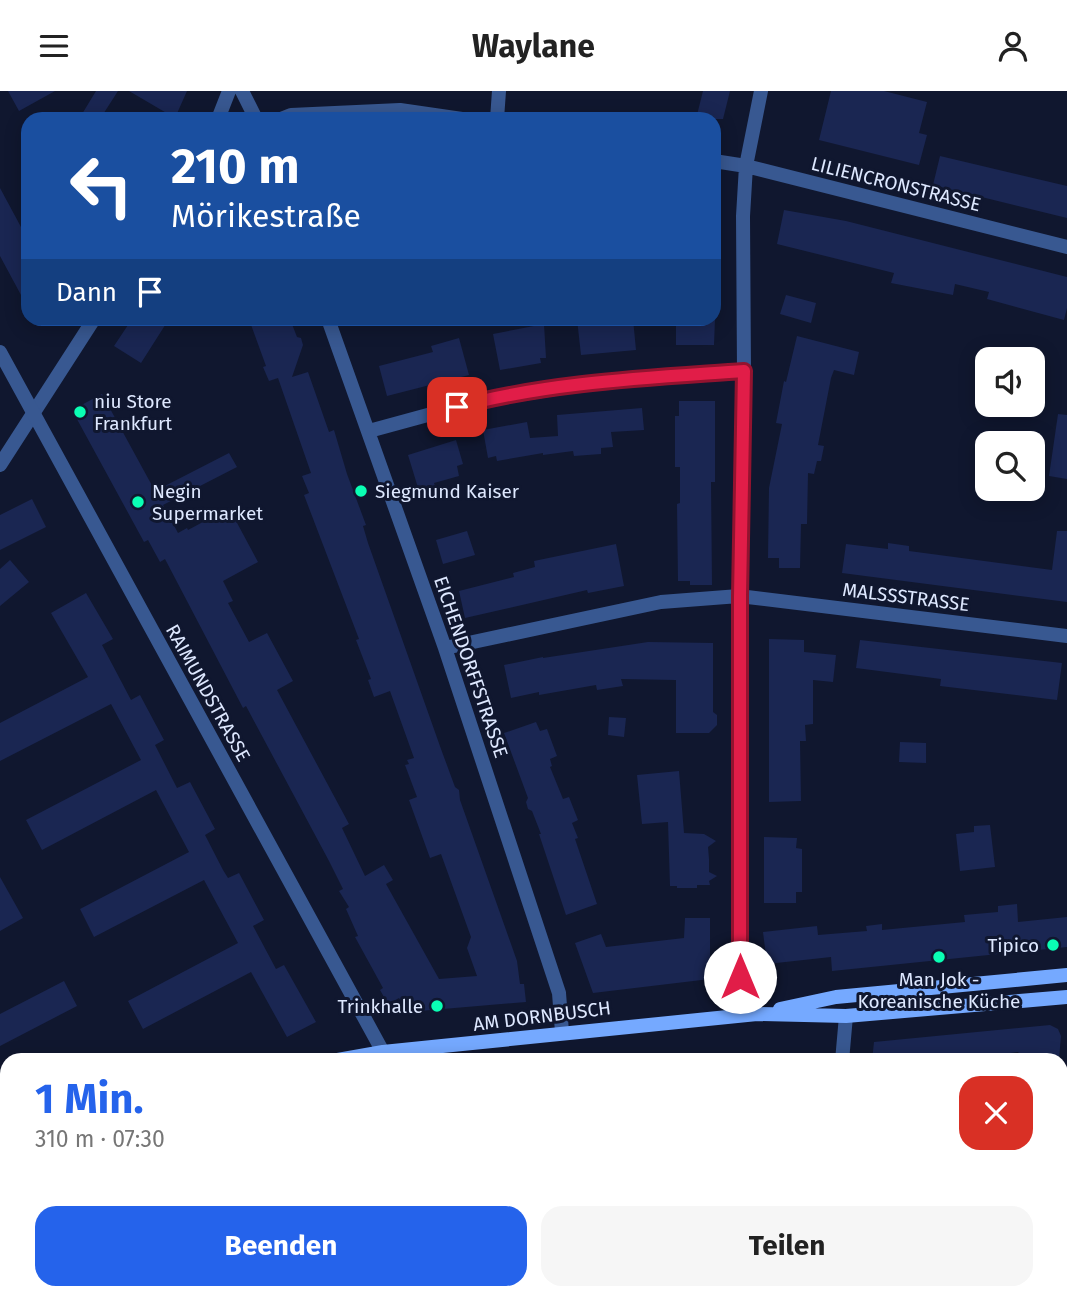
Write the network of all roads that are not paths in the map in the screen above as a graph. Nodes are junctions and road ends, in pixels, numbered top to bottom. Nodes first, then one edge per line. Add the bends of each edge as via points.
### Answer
1 (229, 91) edge
2 (242, 91) edge
3 (499, 91) edge
4 (761, 91) edge
5 (221, 112) edge
6 (252, 112) edge
7 (346, 112) edge
8 (414, 112) edge
9 (498, 112) edge
10 (721, 162) edge
11 (746, 166) junction
12 (1067, 247) edge
13 (90, 326) edge
14 (331, 326) edge
15 (0, 352) edge
16 (744, 371) junction
17 (33, 414) junction
18 (369, 431) junction
19 (0, 465) edge
20 (740, 596) junction
21 (1067, 636) edge
22 (445, 648) junction
23 (1067, 975) edge
24 (1067, 997) edge
25 (757, 1014) junction
26 (741, 1015) junction
27 (846, 1016) junction
28 (562, 1032) junction
29 (382, 1053) edge
30 (406, 1053) edge
31 (843, 1053) edge

1 - 5 street
2 - 6 street
3 - 9 street
4 - 11 street
7 - 8 street
10 - 11 street, LILIENCRONSTRASSE
11 - 12 street, LILIENCRONSTRASSE
11 - 16 street
13 - 17 street
14 - 18 street, EICHENDORFFSTRASSE
15 - 17 street, RAIMUNDSTRASSE
16 - 18 street via 605,381 479,401
16 - 20 street
17 - 19 street
17 - 29 street, RAIMUNDSTRASSE
18 - 22 street, EICHENDORFFSTRASSE
20 - 21 street, MALSSSTRASSE
20 - 22 street, MALSSSTRASSE via 661,602
20 - 26 street
22 - 28 street, EICHENDORFFSTRASSE via 559,993
23 - 25 main road, AM DORNBUSCH via 836,997
24 - 27 main road, AM DORNBUSCH
25 - 26 main road, AM DORNBUSCH
25 - 27 main road, AM DORNBUSCH
26 - 28 main road, AM DORNBUSCH
27 - 31 street
28 - 30 main road, AM DORNBUSCH

